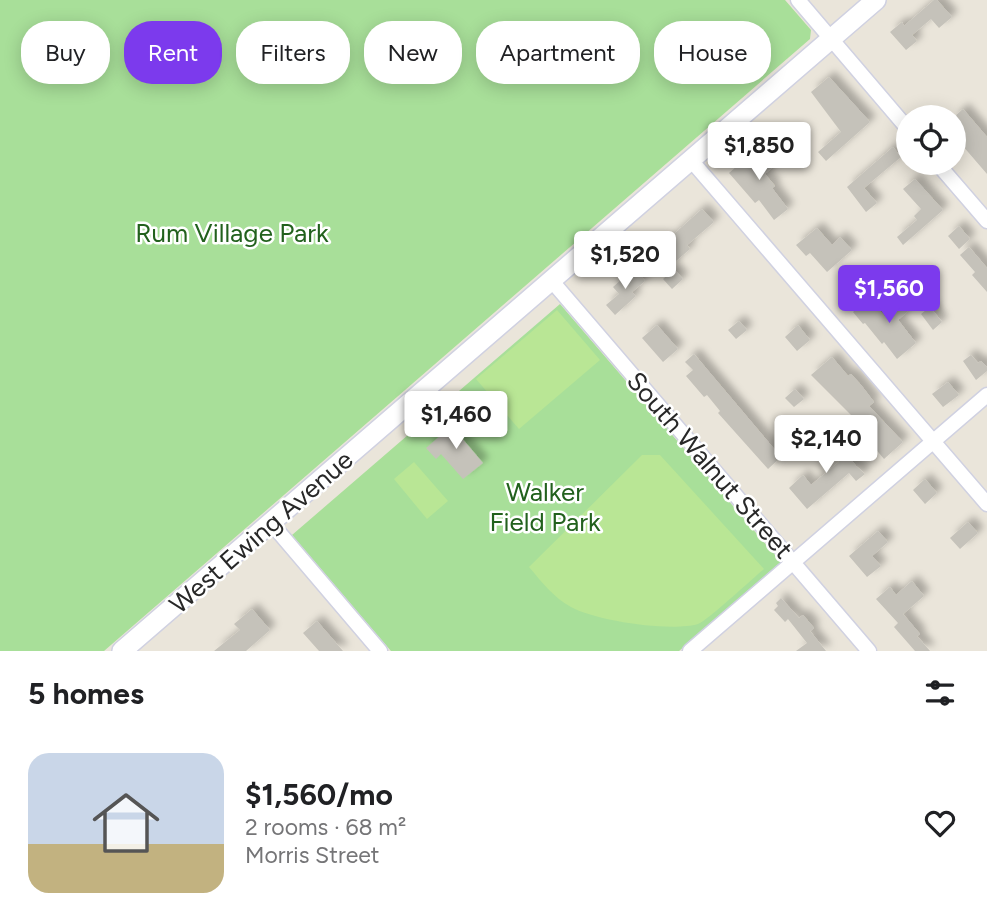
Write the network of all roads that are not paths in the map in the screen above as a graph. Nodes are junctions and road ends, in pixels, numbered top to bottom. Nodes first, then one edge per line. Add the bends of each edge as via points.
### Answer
1 (798, 0) edge
2 (876, 0) edge
3 (831, 38) junction
4 (896, 115) edge
5 (690, 159) junction
6 (947, 175) edge
7 (987, 221) edge
8 (551, 280) junction
9 (987, 395) edge
10 (933, 441) junction
11 (987, 504) edge
12 (271, 523) junction
13 (794, 562) junction
14 (131, 648) edge
15 (380, 651) edge
16 (691, 651) edge
17 (869, 651) edge

1 - 3 street
2 - 3 street, West Ewing Avenue
3 - 4 street
3 - 5 street, West Ewing Avenue
5 - 8 street, West Ewing Avenue
5 - 10 street
6 - 7 street
8 - 12 street, West Ewing Avenue
8 - 13 street, South Walnut Street
9 - 10 street
10 - 11 street
10 - 13 street
12 - 14 street, West Ewing Avenue
12 - 15 street
13 - 16 street
13 - 17 street, South Walnut Street

